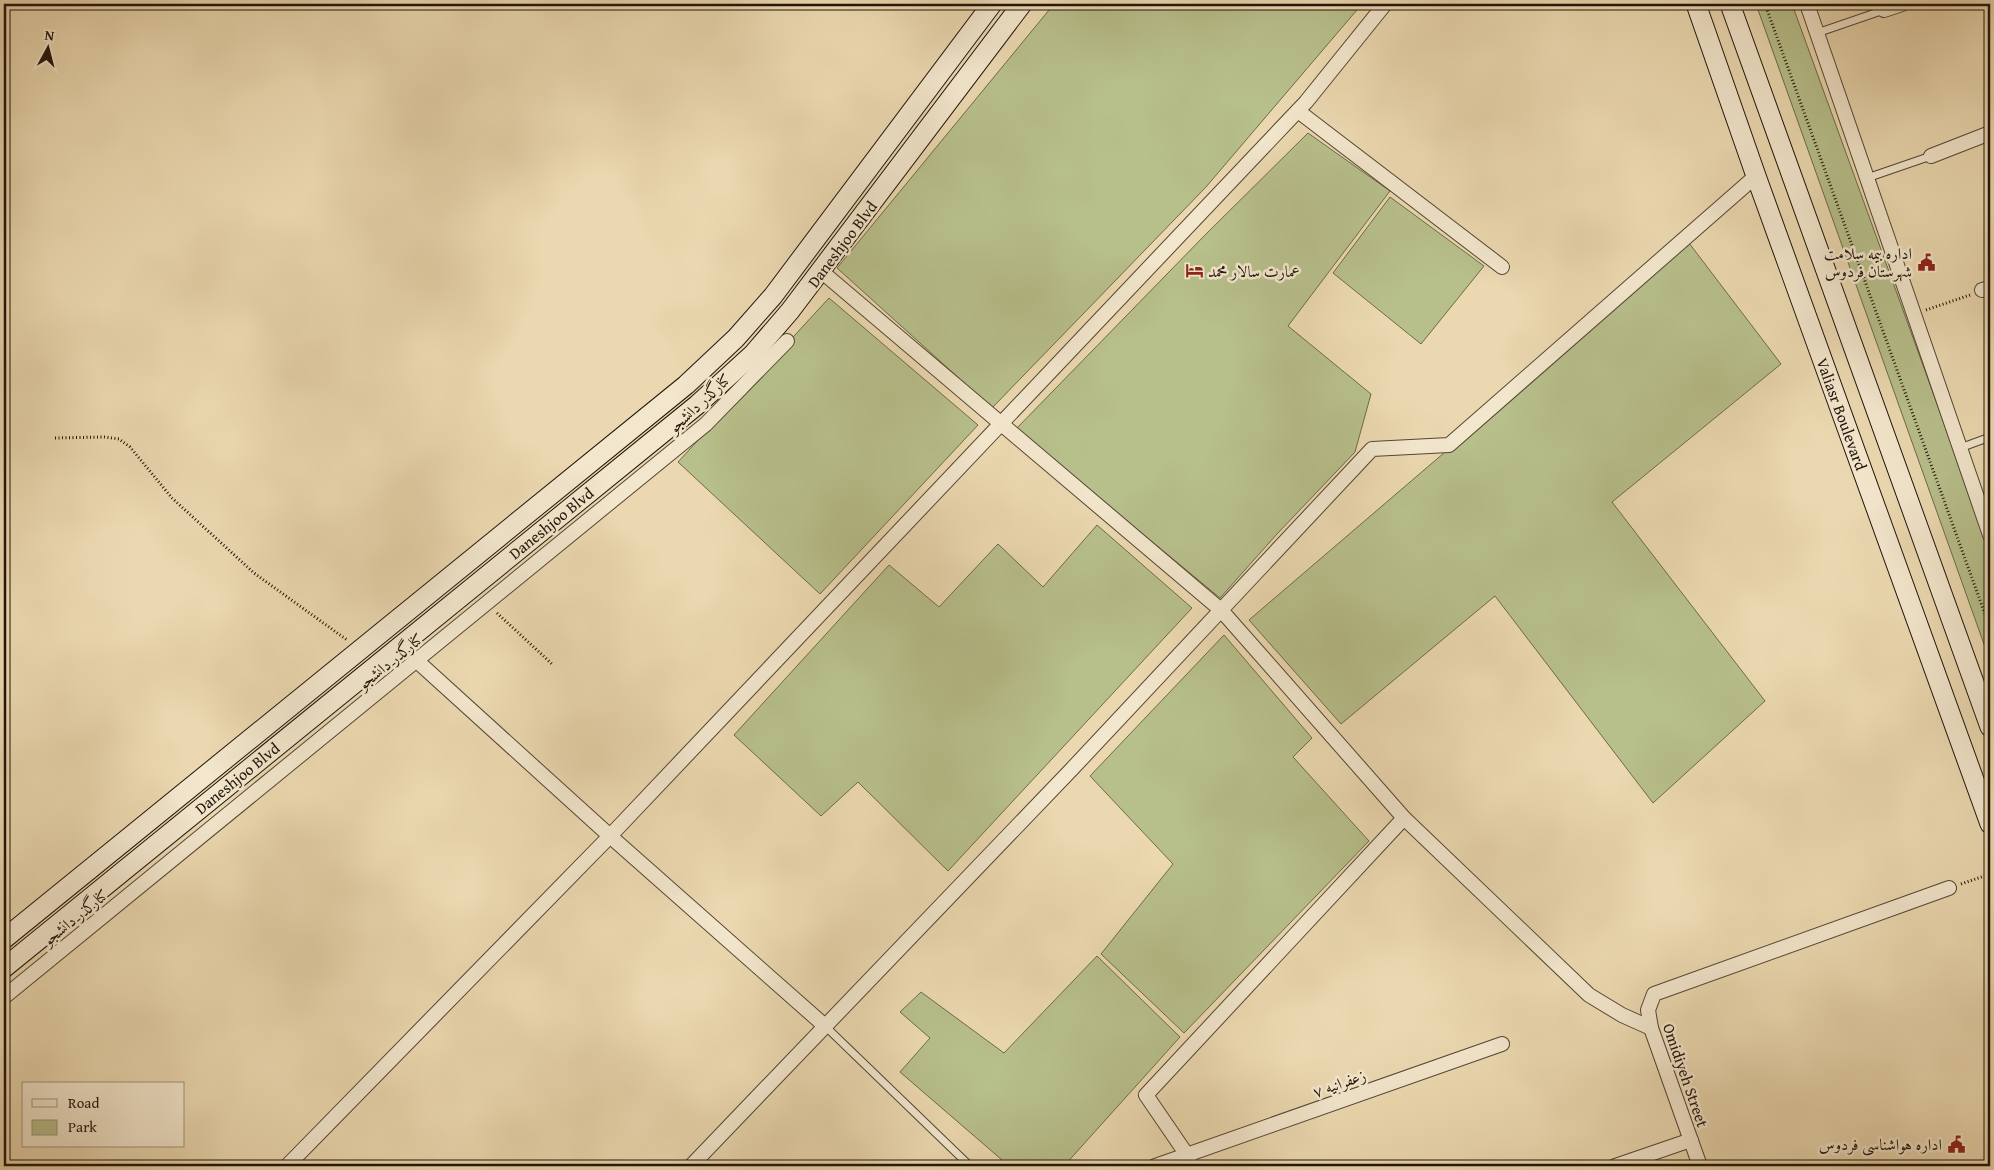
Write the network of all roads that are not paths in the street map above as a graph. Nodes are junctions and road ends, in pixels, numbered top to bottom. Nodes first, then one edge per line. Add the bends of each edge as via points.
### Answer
1 (992, 4) edge
2 (1022, 4) edge
3 (1385, 4) edge
4 (1696, 4) edge
5 (1730, 4) edge
6 (1807, 4) edge
7 (1902, 4) edge
8 (1884, 10) joint
9 (1817, 33) junction
10 (1298, 111) junction
11 (1990, 133) edge
12 (1931, 156) joint
13 (1756, 176) junction
14 (1867, 178) junction
15 (1502, 267) dead end
16 (822, 271) junction
17 (787, 341) dead end
18 (1000, 423) junction
19 (1990, 437) edge
20 (1960, 448) junction
21 (1990, 535) edge
22 (1221, 610) junction
23 (417, 661) junction
24 (1990, 727) edge
25 (1404, 818) junction
26 (1990, 824) edge
27 (610, 836) junction
28 (1949, 888) road end
29 (4, 939) edge
30 (4, 968) edge
31 (4, 997) edge
32 (825, 1026) junction
33 (1651, 1028) junction
34 (1502, 1044) dead end
35 (1691, 1140) junction
36 (1189, 1161) edge
37 (286, 1166) edge
38 (691, 1166) edge
39 (970, 1166) edge
40 (1155, 1166) edge
41 (1615, 1166) edge
42 (1700, 1166) edge

1 - 29 main road, Daneshjoo Blvd via 816,240 736,338 686,385
2 - 16 main road, Daneshjoo Blvd
3 - 10 street
4 - 13 main road, Valiasr Boulevard
5 - 24 main road, Valiasr Boulevard
6 - 9 street
7 - 8 street
8 - 9 lane
9 - 14 street
10 - 15 street
10 - 18 street
11 - 12 street
12 - 14 lane
13 - 22 street via 1449,445 1372,449
13 - 26 main road, Valiasr Boulevard
14 - 20 street
16 - 18 street
16 - 30 main road, Daneshjoo Blvd via 753,354 696,405
17 - 23 street, کنارگذر دانشجو via 706,424
18 - 22 street
18 - 27 street
19 - 20 lane
20 - 21 street
22 - 25 street
22 - 32 street
23 - 27 street
23 - 31 street, کنارگذر دانشجو
25 - 33 street via 1589,995
25 - 36 street via 1146,1095
27 - 32 street
27 - 37 street
28 - 33 street, Omidiyeh Street via 1654,994 1648,1010
32 - 38 street
32 - 39 lane
33 - 35 street, Omidiyeh Street
34 - 36 street, زعفرانیه ۷
35 - 41 street
35 - 42 street, Omidiyeh Street
36 - 40 street, زعفرانیه ۷

